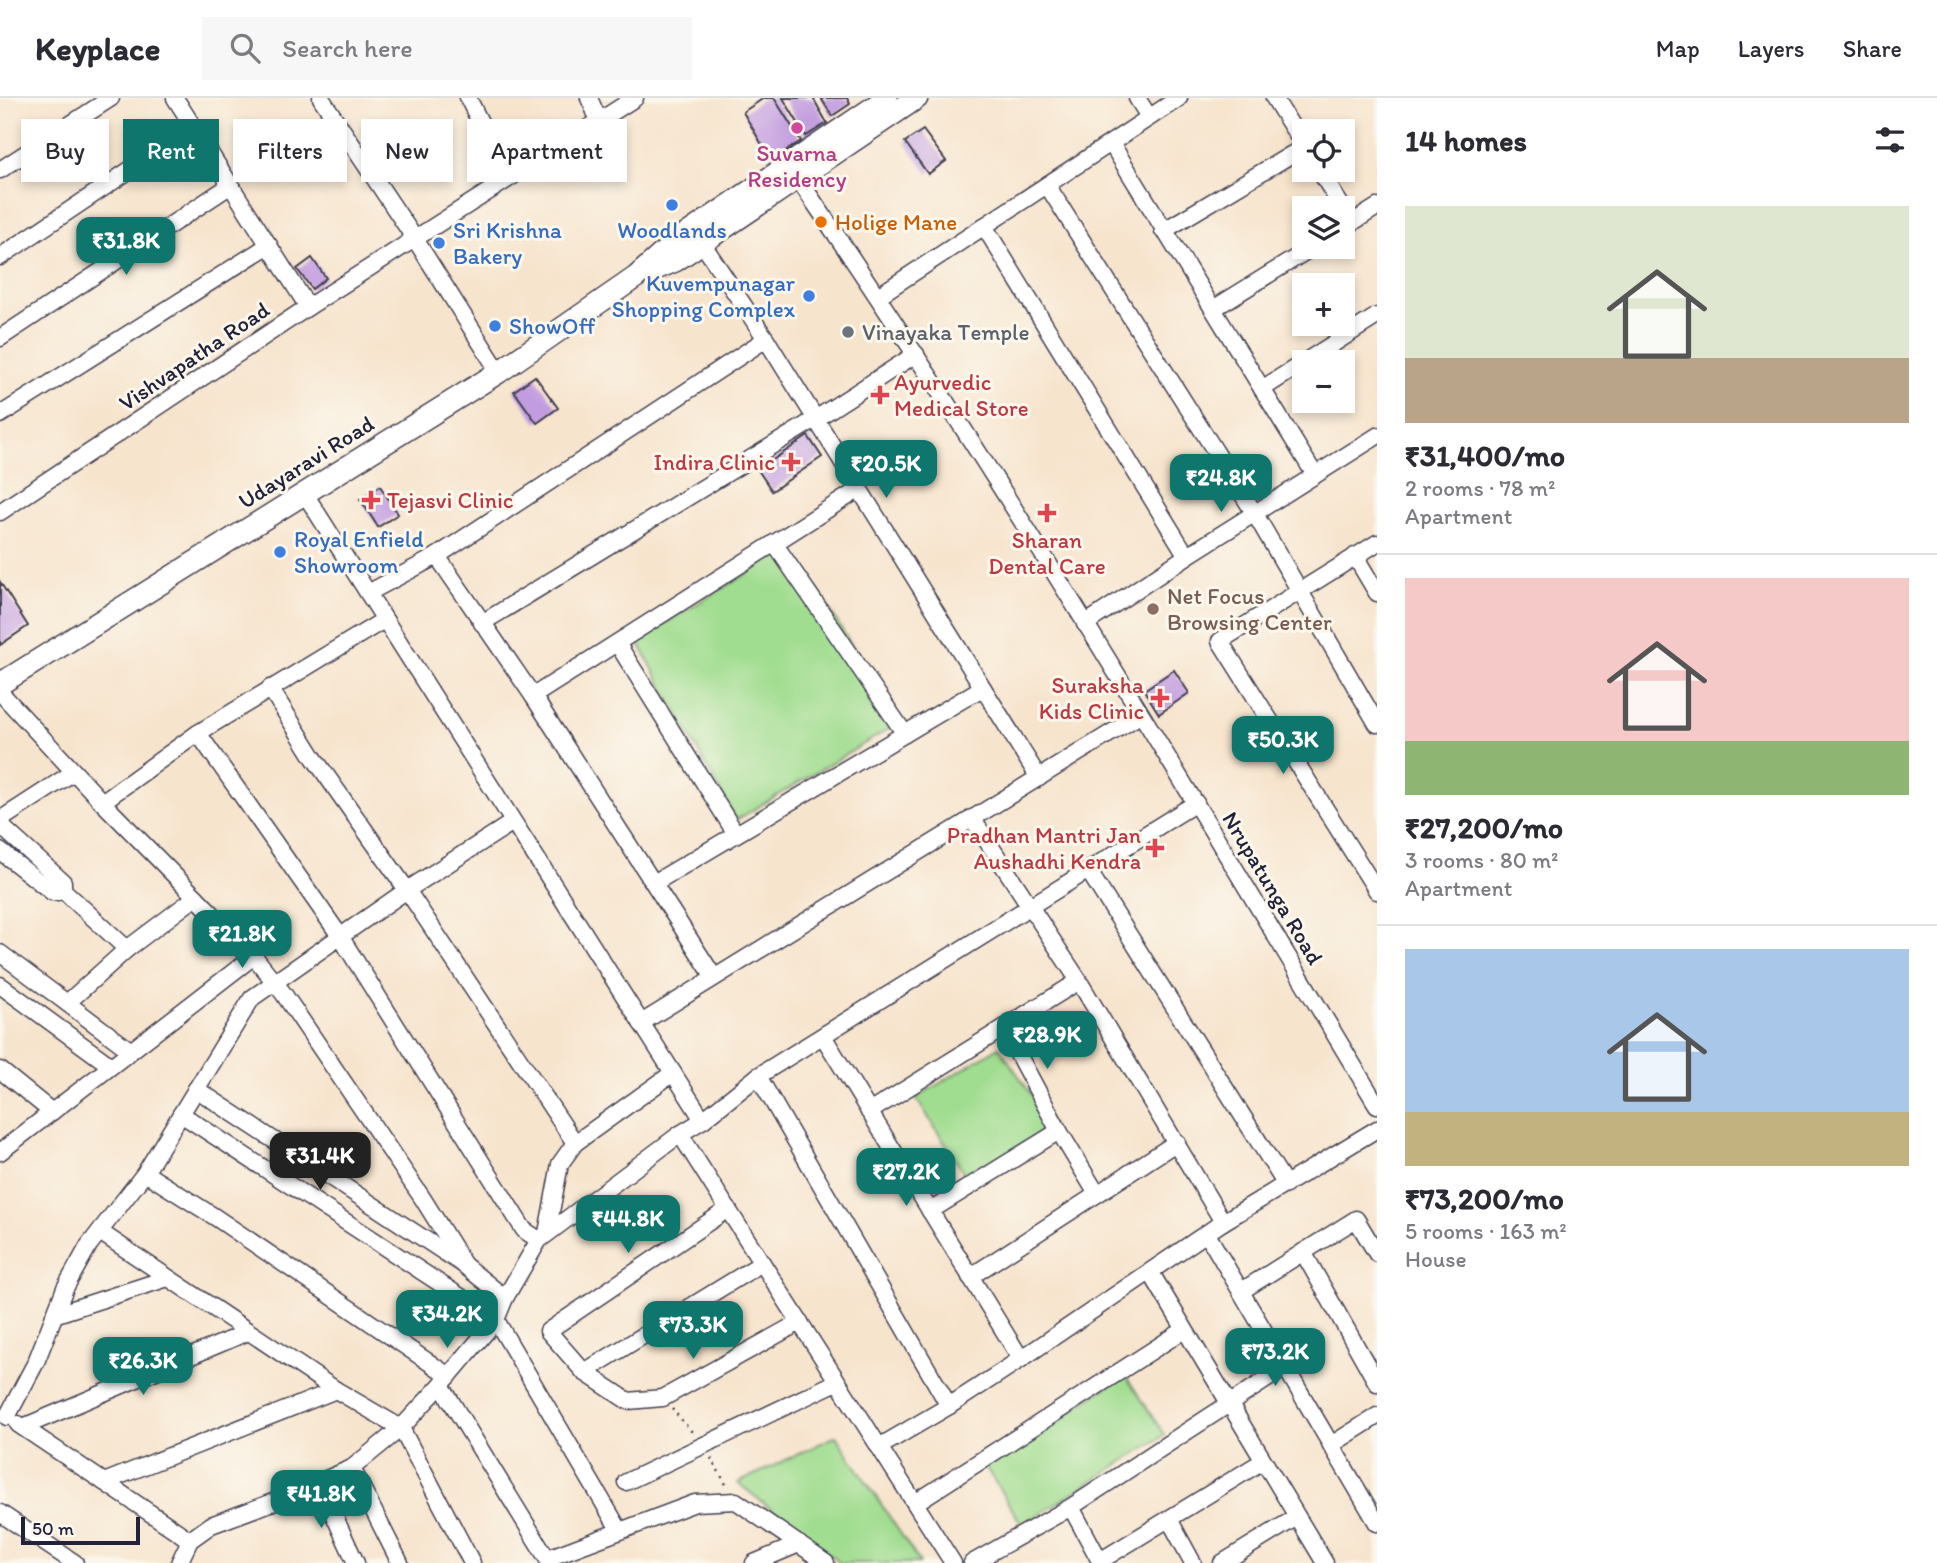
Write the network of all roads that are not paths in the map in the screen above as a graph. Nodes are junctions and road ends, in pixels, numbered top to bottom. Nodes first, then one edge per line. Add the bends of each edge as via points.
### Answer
1 (111, 98) edge
2 (175, 98) edge
3 (321, 98) edge
4 (468, 98) edge
5 (589, 98) edge
6 (635, 98) edge
7 (887, 98) edge
8 (917, 98) edge
9 (1137, 98) edge
10 (1178, 98) edge
11 (1274, 98) edge
12 (868, 112) edge
13 (1149, 117) junction
14 (189, 119) edge
15 (478, 119) edge
16 (598, 119) edge
17 (602, 119) edge
18 (1292, 127) edge
19 (1111, 143) junction
20 (1292, 153) edge
21 (219, 166) edge
22 (0, 170) edge
23 (794, 172) junction
24 (123, 175) edge
25 (502, 182) edge
26 (1047, 184) junction
27 (231, 185) junction
28 (1377, 208) edge
29 (1355, 221) edge
30 (984, 226) junction
31 (1163, 231) junction
32 (415, 239) junction
33 (702, 243) junction
34 (269, 245) junction
35 (0, 257) edge
36 (1294, 259) edge
37 (636, 277) junction
38 (878, 296) junction
39 (308, 307) junction
40 (1213, 309) junction
41 (1377, 316) edge
42 (0, 338) edge
43 (765, 339) junction
44 (916, 354) junction
45 (499, 372) junction
46 (1262, 388) junction
47 (0, 415) edge
48 (814, 420) junction
49 (1377, 436) edge
50 (1315, 475) junction
51 (858, 489) junction
52 (305, 494) junction
53 (3, 506) edge
54 (1255, 514) junction
55 (774, 543) junction
56 (1377, 543) edge
57 (437, 556) junction
58 (1187, 556) junction
59 (1355, 556) junction
60 (1299, 592) junction
61 (368, 593) junction
62 (1377, 593) edge
63 (384, 620) junction
64 (482, 623) junction
65 (1086, 624) junction
66 (617, 643) junction
67 (0, 684) edge
68 (270, 688) junction
69 (982, 688) junction
70 (0, 692) edge
71 (533, 696) junction
72 (1140, 715) junction
73 (1377, 724) edge
74 (198, 733) junction
75 (905, 734) junction
76 (74, 772) junction
77 (1039, 778) junction
78 (103, 802) junction
79 (1196, 803) junction
80 (972, 818) junction
81 (0, 820) edge
82 (513, 822) junction
83 (0, 825) edge
84 (736, 834) junction
85 (0, 851) edge
86 (1088, 870) junction
87 (654, 883) junction
88 (63, 890) junction
89 (407, 890) junction
90 (1377, 891) edge
91 (196, 897) junction
92 (1032, 907) junction
93 (340, 936) junction
94 (127, 948) junction
95 (0, 953) edge
96 (254, 956) junction
97 (714, 977) junction
98 (1079, 981) junction
99 (275, 982) junction
100 (3, 992) edge
101 (67, 1003) junction
102 (641, 1023) junction
103 (1004, 1028) junction
104 (823, 1036) junction
105 (131, 1051) junction
106 (111, 1066) junction
107 (0, 1070) edge
108 (673, 1073) junction
109 (758, 1076) junction
110 (196, 1089) junction
111 (1377, 1105) edge
112 (52, 1112) junction
113 (869, 1112) junction
114 (181, 1114) junction
115 (703, 1120) junction
116 (1377, 1129) edge
117 (1059, 1131) junction
118 (680, 1135) junction
119 (1177, 1142) junction
120 (575, 1143) junction
121 (0, 1153) edge
122 (145, 1173) junction
123 (1286, 1185) junction
124 (1097, 1194) junction
125 (728, 1209) junction
126 (930, 1211) junction
127 (1223, 1222) junction
128 (100, 1232) junction
129 (1208, 1234) junction
130 (543, 1237) junction
131 (1303, 1252) junction
132 (1377, 1254) edge
133 (762, 1263) junction
134 (464, 1265) junction
135 (1151, 1273) junction
136 (970, 1277) junction
137 (168, 1278) junction
138 (1242, 1290) junction
139 (505, 1298) junction
140 (54, 1315) junction
141 (496, 1320) junction
142 (800, 1322) junction
143 (1184, 1330) junction
144 (248, 1332) junction
145 (1021, 1359) junction
146 (1284, 1368) junction
147 (584, 1372) junction
148 (445, 1381) junction
149 (837, 1382) junction
150 (1377, 1383) edge
151 (336, 1390) junction
152 (1229, 1405) junction
153 (949, 1406) junction
154 (3, 1414) edge
155 (1377, 1416) edge
156 (23, 1427) junction
157 (401, 1428) junction
158 (1331, 1445) junction
159 (879, 1447) junction
160 (1263, 1461) junction
161 (352, 1468) junction
162 (104, 1482) junction
163 (626, 1482) dead end
164 (319, 1483) junction
165 (915, 1503) junction
166 (1071, 1507) junction
167 (0, 1513) edge
168 (1297, 1517) junction
169 (1169, 1520) junction
170 (1377, 1522) edge
171 (620, 1531) junction
172 (190, 1540) junction
173 (799, 1544) junction
174 (549, 1561) edge
175 (354, 1562) edge
176 (1101, 1562) edge
177 (75, 1563) edge
178 (179, 1563) edge
179 (400, 1563) edge
180 (472, 1563) edge
181 (754, 1563) edge
182 (825, 1563) edge
183 (953, 1563) edge
184 (972, 1563) edge
185 (1194, 1563) edge
186 (1222, 1563) edge
187 (1325, 1563) edge

1 - 22 street
2 - 14 street
3 - 32 street
4 - 15 street
5 - 16 street
6 - 17 street, Vishvapatha Road
7 - 12 street, Udayaravi Road
8 - 12 street, Udayaravi Road
9 - 13 street
10 - 13 street
11 - 18 street
12 - 23 street, Udayaravi Road
13 - 19 street
19 - 26 street
19 - 31 street
20 - 31 street
21 - 27 street
23 - 33 street, Udayaravi Road
23 - 37 street, Udayaravi Road via 675,242
23 - 38 street, Nrupatunga Road
24 - 35 street
25 - 32 street, Vishvapatha Road
26 - 30 street
26 - 54 street
27 - 34 street
27 - 42 street
28 - 29 street
30 - 38 street
30 - 58 street
31 - 40 street
32 - 39 street, Vishvapatha Road
32 - 45 street
33 - 37 street, Udayaravi Road via 675,261
33 - 43 street
34 - 39 street
34 - 47 street
36 - 40 street
37 - 45 street, Udayaravi Road
38 - 44 street, Nrupatunga Road
39 - 53 street, Vishvapatha Road
40 - 46 street
41 - 46 street
43 - 48 street
43 - 57 street
44 - 48 street
44 - 65 street, Nrupatunga Road
45 - 52 street, Udayaravi Road
46 - 50 street
48 - 51 street
48 - 64 street
49 - 50 street
50 - 54 street
51 - 55 street
51 - 69 street
52 - 61 street
52 - 67 street, Udayaravi Road
54 - 58 street
54 - 60 street
55 - 66 street
55 - 75 street
56 - 59 street
57 - 61 street
57 - 64 street
58 - 65 street
59 - 60 street
59 - 62 street
60 - 73 street
60 - 90 street via 1220,641
61 - 63 street
63 - 68 street
63 - 82 street
64 - 71 street
65 - 72 street, Nrupatunga Road
66 - 71 street
66 - 84 street
68 - 74 street
68 - 89 street
69 - 75 street
69 - 77 street
70 - 76 street
71 - 87 street
72 - 77 street
72 - 79 street, Nrupatunga Road
74 - 78 street
74 - 93 street
75 - 84 street
76 - 78 street
76 - 81 street
77 - 80 street
78 - 91 street
79 - 86 street
79 - 111 street, Nrupatunga Road
80 - 92 street
80 - 97 street
82 - 89 street
82 - 102 street
83 - 88 street via 63,882
84 - 87 street
85 - 88 street via 52,892
86 - 92 street
86 - 123 street
87 - 97 street
88 - 94 street
89 - 93 street
89 - 120 street
91 - 94 street
91 - 96 street
92 - 98 street
92 - 104 street
93 - 99 street
93 - 130 street via 524,1230
94 - 101 street
95 - 101 street
96 - 99 street
96 - 105 street
97 - 102 street
98 - 103 street
98 - 119 street
99 - 110 street via 252,998
99 - 134 street
100 - 106 street
101 - 105 street
102 - 108 street
103 - 113 street
103 - 117 street
104 - 109 street
104 - 113 street
105 - 106 street
106 - 112 street
107 - 112 street
108 - 115 street
108 - 120 street
109 - 115 street
109 - 153 street
110 - 114 street
110 - 134 street
112 - 121 street
113 - 126 street
114 - 122 street
114 - 141 street
115 - 118 street
116 - 123 street
117 - 124 street
117 - 126 street
118 - 125 street
118 - 130 street
119 - 124 street
119 - 127 street
120 - 130 street via 561,1164
122 - 128 street
122 - 148 street via 215,1217
123 - 127 street
124 - 136 street
125 - 133 street
125 - 147 street via 548,1331
126 - 136 street
127 - 129 street
128 - 137 street
128 - 140 street
129 - 135 street
129 - 138 street
130 - 139 street
131 - 132 street via 1356,1219
131 - 138 street
131 - 150 street
133 - 142 street
133 - 147 street
134 - 139 street
135 - 143 street
135 - 145 street
136 - 145 street
137 - 140 street
137 - 144 street
138 - 146 street
139 - 141 street
140 - 154 street via 36,1362
141 - 148 street
141 - 171 street
142 - 147 street via 663,1398 628,1401
142 - 149 street
143 - 152 street
143 - 165 street
144 - 151 street
144 - 156 street
145 - 153 street
146 - 152 street
146 - 158 street
148 - 157 street
148 - 174 street
149 - 159 street
149 - 163 street
151 - 157 street
151 - 162 street
152 - 160 street
152 - 166 street
153 - 159 street
154 - 156 street
155 - 158 street
156 - 162 street
157 - 161 street
157 - 180 street
158 - 170 street
159 - 165 street
160 - 168 street
160 - 169 street
161 - 164 street
161 - 179 street
162 - 172 street
164 - 172 street via 211,1525
164 - 175 street
165 - 183 street
166 - 176 street
166 - 184 street
167 - 177 street
168 - 186 street
168 - 187 street
169 - 176 street
169 - 185 street
171 - 173 street via 695,1503 736,1501
171 - 174 street
172 - 178 street
173 - 181 street
173 - 182 street

